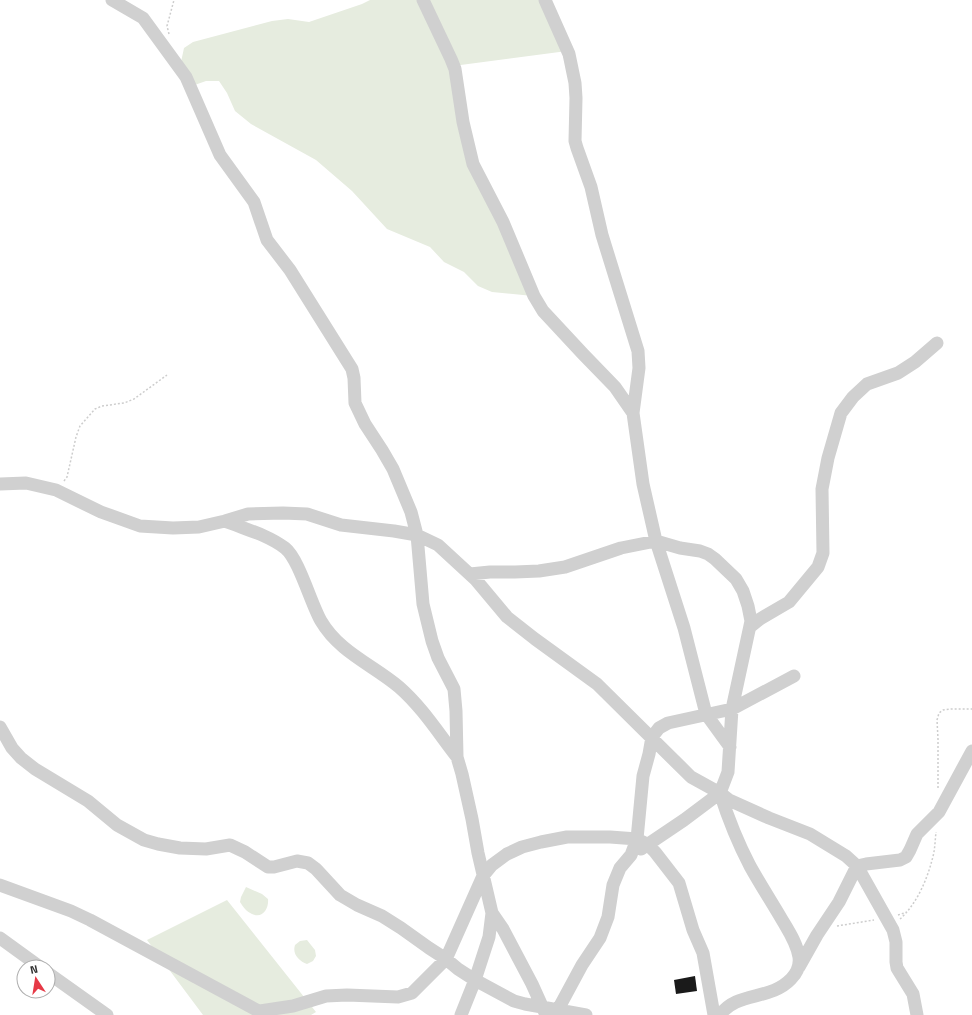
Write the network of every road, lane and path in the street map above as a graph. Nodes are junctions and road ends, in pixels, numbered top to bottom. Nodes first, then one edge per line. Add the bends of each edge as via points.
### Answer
1 (112, 0) edge
2 (174, 0) edge
3 (423, 0) edge
4 (545, 0) edge
5 (169, 34) dead end
6 (937, 344) dead end
7 (167, 375) dead end
8 (633, 413) junction
9 (0, 484) edge
10 (56, 490) junction
11 (225, 521) junction
12 (417, 535) junction
13 (656, 541) junction
14 (470, 574) junction
15 (750, 627) junction
16 (794, 676) dead end
17 (732, 709) junction
18 (706, 714) junction
19 (0, 727) edge
20 (652, 737) junction
21 (730, 747) junction
22 (972, 751) edge
23 (457, 757) junction
24 (720, 793) junction
25 (642, 842) junction
26 (857, 866) junction
27 (483, 876) junction
28 (0, 884) edge
29 (492, 912) junction
30 (908, 912) dead end
31 (886, 918) junction
32 (821, 929) junction
33 (0, 938) edge
34 (29, 959) edge
35 (446, 959) junction
36 (799, 967) junction
37 (56, 978) edge
38 (476, 980) junction
39 (550, 1012) edge
40 (263, 1013) edge
41 (107, 1015) edge
42 (461, 1015) edge
43 (586, 1015) edge
44 (714, 1015) edge
45 (720, 1015) edge
46 (917, 1015) edge

1 - 12 street via 143,18 186,78 220,155 254,202 267,240 290,270 342,350 352,369 354,403 393,469 411,512
2 - 5 path via 167,26
3 - 8 street via 455,69 463,122 473,164 503,222 534,296 544,311 614,387
4 - 8 street via 570,58 575,83 577,148 592,187 602,235 638,351 639,368
6 - 15 street via 898,372 867,384 841,413 822,489 823,552 818,567 789,602
7 - 10 path via 124,404 95,409 80,426 67,477
8 - 13 street via 643,484
9 - 10 street via 26,483
10 - 11 street via 101,512 140,526 198,527
11 - 12 street via 248,514 307,514 341,525
11 - 23 street via 268,538 286,549 294,560 322,623 332,636 346,650 411,699
12 - 14 street via 438,545
12 - 23 street via 423,604 438,658 454,689
13 - 14 street via 621,548 558,568
13 - 15 street via 700,551 715,558 736,579 743,591 751,621
13 - 18 street via 684,628
14 - 20 street via 507,616 597,684
15 - 17 street
16 - 17 street
17 - 18 street
17 - 21 street
18 - 20 street via 668,723 659,728
18 - 21 street
19 - 35 street via 12,748 35,769 88,801 117,825 144,840 180,848 206,849 230,845 268,867 296,861 308,863 340,895 382,916
20 - 24 street via 691,777
20 - 25 street via 643,776
21 - 24 street via 728,772
22 - 26 street via 939,812 917,834 906,856 900,860
23 - 27 street
24 - 25 street via 684,820
24 - 26 street via 728,800 810,834 836,848
24 - 36 street via 750,866 794,941 799,956
25 - 27 street via 567,837 522,846 492,865
25 - 39 street via 620,868 613,885 608,917 600,938
25 - 44 street via 655,852 679,883 703,953
26 - 31 street
26 - 32 street via 839,902
27 - 29 street
27 - 35 street
28 - 40 street via 90,920
29 - 38 street via 489,937
29 - 39 street
30 - 31 path
31 - 32 path
31 - 46 street via 896,942 897,968 913,994
32 - 36 street
33 - 34 street
35 - 38 street
35 - 40 street via 412,993 398,997 326,996
36 - 45 street via 781,988 740,1000 731,1004
37 - 41 street
38 - 39 street via 514,1000
38 - 42 street
39 - 43 street

